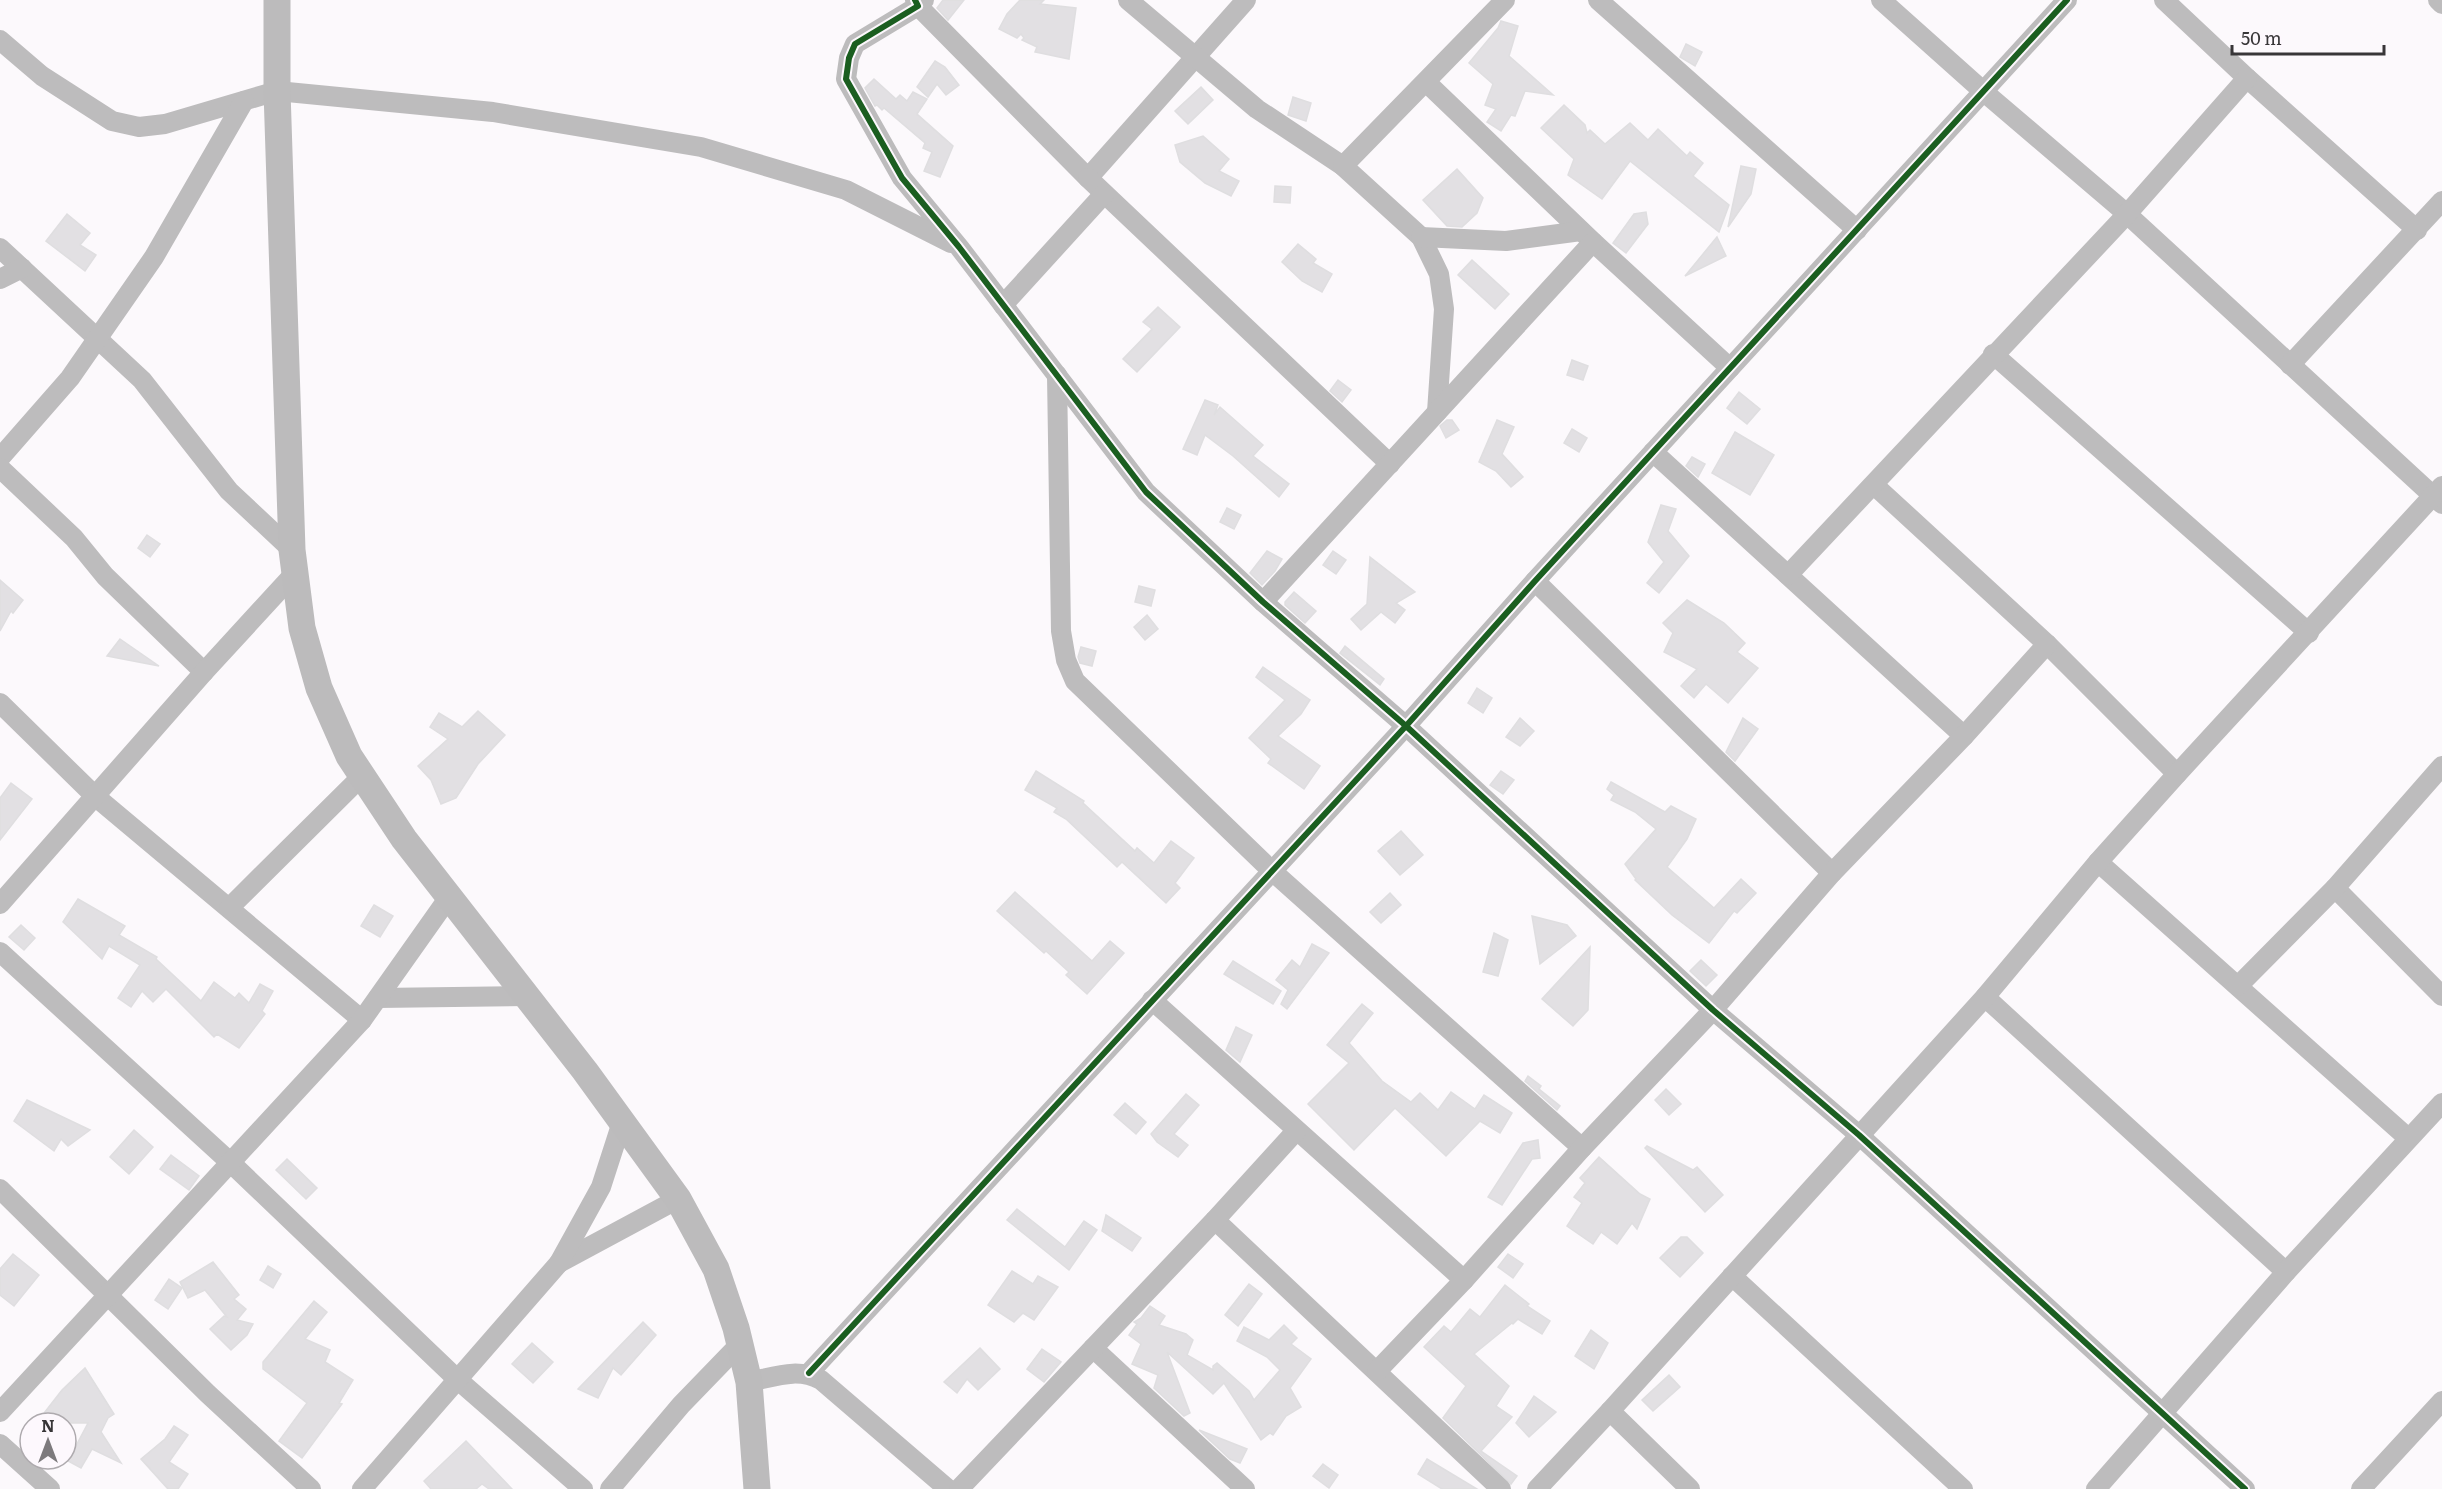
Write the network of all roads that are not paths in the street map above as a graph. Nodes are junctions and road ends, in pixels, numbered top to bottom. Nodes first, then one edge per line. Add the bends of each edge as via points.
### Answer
1 (277, 0) edge
2 (1128, 0) edge
3 (1246, 0) edge
4 (1505, 0) edge
5 (1599, 0) edge
6 (1881, 0) edge
7 (2067, 0) edge
8 (2164, 0) edge
9 (2438, 0) edge
10 (919, 2) edge
11 (2442, 4) edge
12 (0, 40) edge
13 (1196, 59) junction
14 (2247, 78) junction
15 (1426, 82) junction
16 (277, 91) junction
17 (1984, 92) junction
18 (244, 101) junction
19 (1343, 166) junction
20 (1088, 178) junction
21 (1104, 194) junction
22 (2442, 201) edge
23 (2127, 214) junction
24 (1857, 230) junction
25 (2417, 230) junction
26 (1422, 237) junction
27 (1587, 237) junction
28 (959, 247) junction
29 (0, 248) edge
30 (22, 268) junction
31 (0, 279) edge
32 (1003, 305) junction
33 (98, 338) junction
34 (1993, 354) junction
35 (2290, 365) junction
36 (1730, 368) junction
37 (1057, 375) junction
38 (1437, 412) junction
39 (1653, 452) junction
40 (0, 458) edge
41 (1390, 464) junction
42 (0, 468) edge
43 (1874, 485) junction
44 (2439, 495) edge
45 (293, 562) junction
46 (1788, 575) junction
47 (1535, 581) junction
48 (1263, 603) junction
49 (2308, 633) junction
50 (2047, 644) junction
51 (204, 672) junction
52 (0, 703) edge
53 (1406, 726) junction
54 (1964, 736) junction
55 (2442, 766) edge
56 (2177, 774) junction
57 (362, 776) junction
58 (96, 796) junction
59 (2098, 862) junction
60 (1272, 871) junction
61 (1832, 873) junction
62 (2335, 888) junction
63 (449, 897) junction
64 (0, 904) edge
65 (229, 908) junction
66 (0, 952) edge
67 (2238, 986) junction
68 (527, 996) junction
69 (2442, 996) edge
70 (1984, 997) junction
71 (378, 998) junction
72 (1152, 1000) junction
73 (1713, 1010) junction
74 (362, 1020) junction
75 (2442, 1103) edge
76 (622, 1122) junction
77 (1296, 1131) junction
78 (1859, 1136) junction
79 (2408, 1138) junction
80 (1582, 1148) junction
81 (231, 1163) junction
82 (0, 1189) edge
83 (678, 1199) junction
84 (1215, 1220) junction
85 (559, 1263) junction
86 (2286, 1272) junction
87 (1732, 1276) junction
88 (1464, 1280) junction
89 (108, 1295) junction
90 (740, 1344) junction
91 (1093, 1348) junction
92 (1377, 1371) junction
93 (809, 1373) junction
94 (458, 1380) junction
95 (749, 1382) junction
96 (2440, 1408) edge
97 (1610, 1411) junction
98 (0, 1412) edge
99 (2161, 1413) junction
100 (0, 1444) edge
101 (50, 1489) edge
102 (311, 1489) edge
103 (363, 1489) edge
104 (583, 1489) edge
105 (610, 1489) edge
106 (757, 1489) edge
107 (948, 1489) edge
108 (959, 1489) edge
109 (1245, 1489) edge
110 (1501, 1489) edge
111 (1537, 1489) edge
112 (1690, 1489) edge
113 (1963, 1489) edge
114 (2096, 1489) edge
115 (2245, 1489) edge
116 (2361, 1489) edge

1 - 16 main road
2 - 13 street
3 - 13 street
4 - 15 street
5 - 24 street
6 - 17 street
7 - 17 street
8 - 14 street
9 - 11 street
10 - 20 street
10 - 28 street via 855,44 846,79 902,178
12 - 18 street via 42,76 112,121 139,127 165,124
13 - 19 street via 1257,109
13 - 20 street
14 - 23 street
14 - 25 street
15 - 19 street
15 - 27 street
16 - 18 street
16 - 28 street via 493,112 701,147 846,190
16 - 45 main road
17 - 23 street
17 - 24 street
18 - 33 street via 154,256
19 - 26 street
20 - 21 street
21 - 32 street
21 - 41 street
22 - 25 street
23 - 34 street
23 - 35 street
24 - 36 street
25 - 35 street
26 - 27 street via 1506,241
26 - 38 street via 1439,274 1444,309
27 - 36 street
27 - 38 street
28 - 32 street
29 - 30 street
30 - 31 street
30 - 33 street
32 - 37 street
33 - 40 street via 70,378
33 - 45 street via 142,380 229,491
34 - 43 street
34 - 49 street
35 - 44 street
36 - 39 street
37 - 48 street via 1146,492
37 - 60 street via 1061,631 1066,660 1075,681
38 - 41 street
39 - 46 street
39 - 47 street
41 - 48 street
42 - 51 street
43 - 46 street
43 - 50 street
44 - 49 street
45 - 51 street
45 - 57 main road via 302,628 319,688
46 - 54 street
47 - 53 street
47 - 61 street
48 - 53 street
49 - 56 street
50 - 54 street
50 - 56 street
51 - 58 street
52 - 58 street
53 - 60 street
53 - 73 street
54 - 61 street
55 - 62 street
56 - 59 street
57 - 63 main road
57 - 65 street
58 - 64 street
58 - 65 street
59 - 67 street
59 - 70 street
60 - 72 street
60 - 80 street
61 - 73 street
62 - 67 street
62 - 69 street
63 - 68 main road
63 - 71 street
65 - 74 street
66 - 81 street
67 - 79 street
68 - 71 street
68 - 76 main road
70 - 78 street
70 - 86 street
71 - 74 street
72 - 77 street
72 - 93 street
73 - 78 street
73 - 80 street
74 - 81 street
75 - 79 street
76 - 83 main road
76 - 85 street via 601,1187
77 - 84 street
77 - 88 street
78 - 87 street
78 - 99 street
79 - 86 street
80 - 88 street
81 - 89 street
81 - 94 street
82 - 89 street
83 - 85 street
83 - 90 main road via 716,1269
84 - 91 street
84 - 92 street
85 - 94 street
86 - 99 street
87 - 97 street
87 - 113 street
88 - 92 street
89 - 98 street
89 - 102 street
90 - 95 main road
90 - 105 street
91 - 108 street
91 - 109 street
92 - 110 street
93 - 95 street
93 - 107 street
94 - 103 street
94 - 104 street
95 - 106 main road
96 - 116 street
97 - 111 street
97 - 112 street
99 - 114 street
99 - 115 street
100 - 101 street

